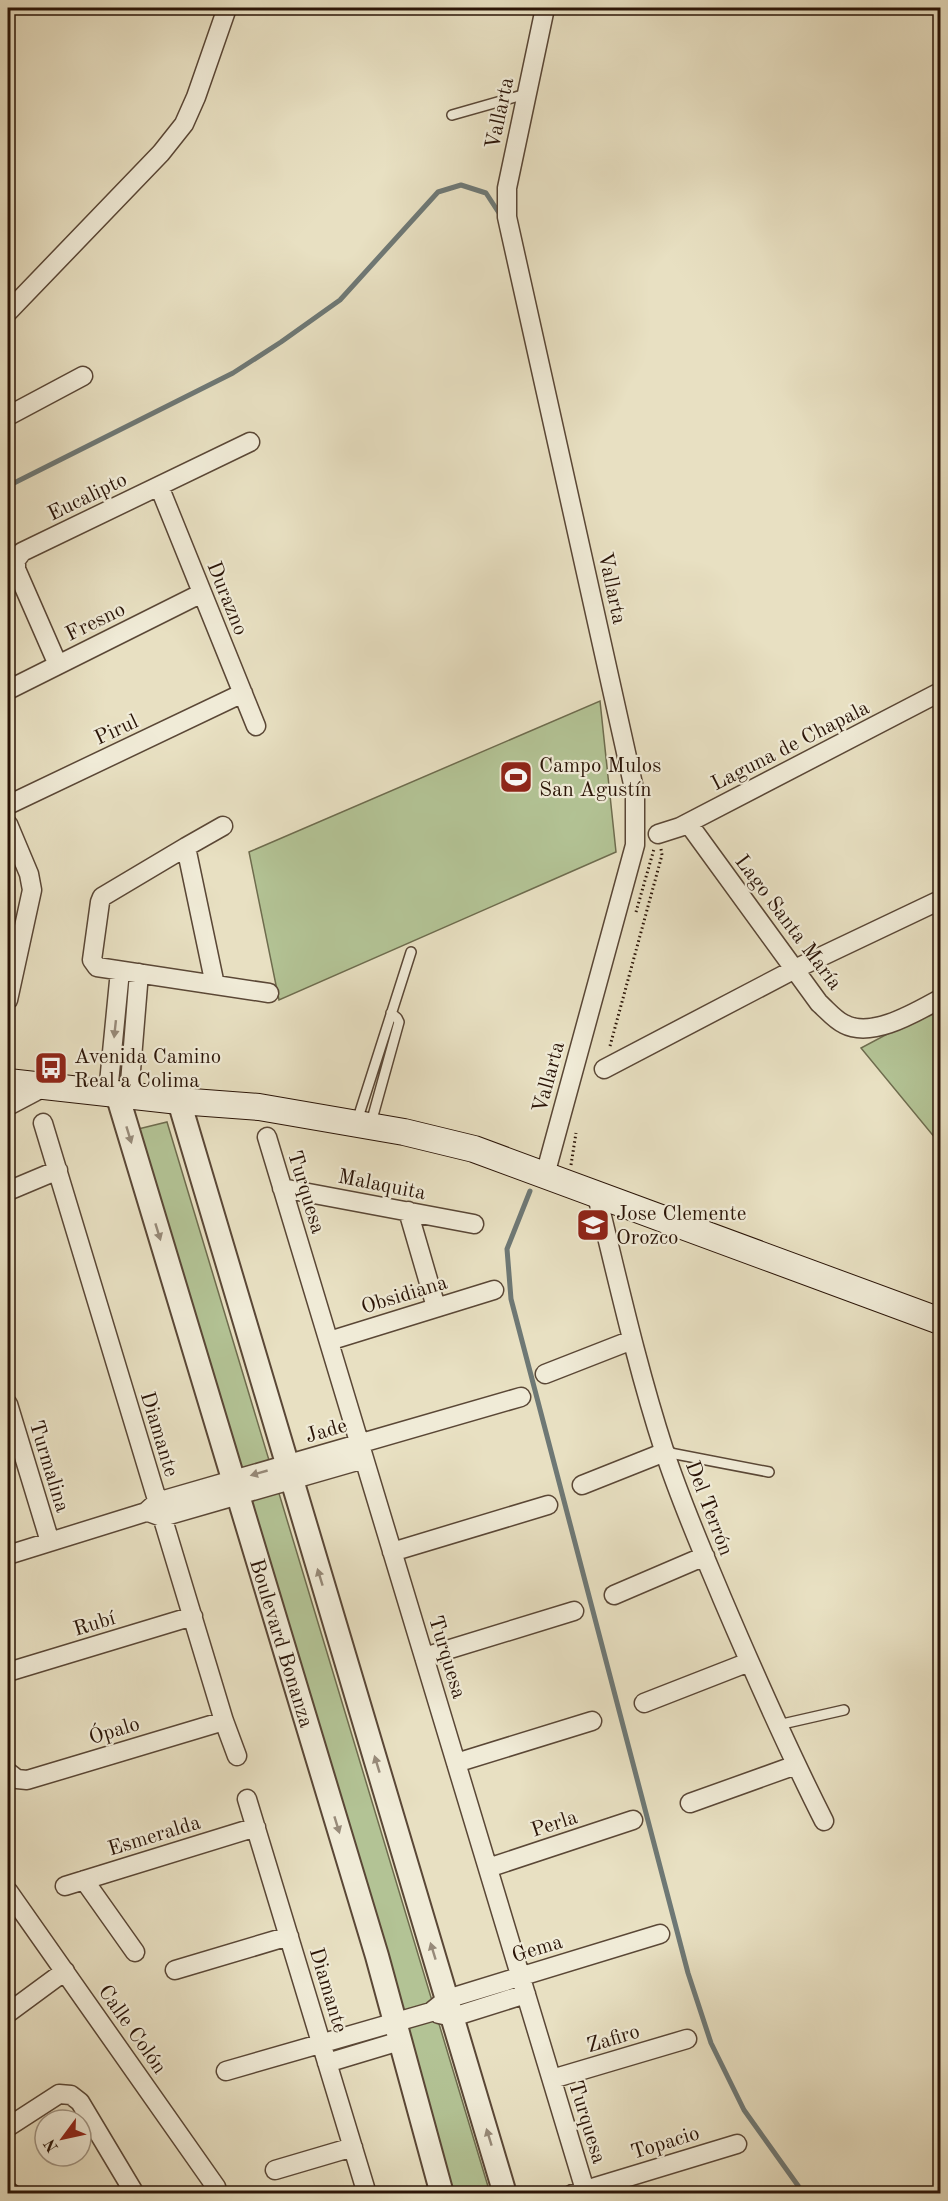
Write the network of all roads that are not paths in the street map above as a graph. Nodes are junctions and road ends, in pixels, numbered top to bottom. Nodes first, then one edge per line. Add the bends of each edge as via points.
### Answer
1 (227, 8) edge
2 (545, 8) edge
3 (526, 94) junction
4 (452, 116) dead end
5 (8, 312) edge
6 (83, 376) dead end
7 (8, 416) edge
8 (250, 442) dead end
9 (159, 486) junction
10 (202, 593) junction
11 (58, 665) junction
12 (8, 690) edge
13 (243, 693) junction
14 (940, 693) edge
15 (256, 726) dead end
16 (8, 805) edge
17 (688, 822) junction
18 (8, 824) edge
19 (223, 826) dead end
20 (658, 834) road end
21 (186, 847) junction
22 (936, 902) dead end
23 (411, 952) dead end
24 (795, 969) junction
25 (120, 971) junction
26 (139, 973) junction
27 (215, 985) junction
28 (268, 993) dead end
29 (940, 999) edge
30 (8, 1000) edge
31 (391, 1013) junction
32 (378, 1054) junction
33 (390, 1059) junction
34 (604, 1069) road end
35 (8, 1082) edge
36 (44, 1087) junction
37 (118, 1094) junction
38 (179, 1101) junction
39 (8, 1106) edge
40 (44, 1123) dead end
41 (363, 1125) junction
42 (267, 1137) dead end
43 (58, 1170) junction
44 (545, 1175) junction
45 (282, 1188) junction
46 (8, 1191) edge
47 (597, 1196) junction
48 (408, 1211) junction
49 (474, 1224) dead end
50 (494, 1290) dead end
51 (436, 1307) junction
52 (940, 1320) edge
53 (632, 1340) junction
54 (328, 1341) junction
55 (545, 1374) dead end
56 (521, 1397) dead end
57 (8, 1404) edge
58 (362, 1451) junction
59 (665, 1452) junction
60 (289, 1472) junction
61 (769, 1472) dead end
62 (582, 1485) dead end
63 (235, 1488) junction
64 (549, 1505) dead end
65 (155, 1510) junction
66 (50, 1542) junction
67 (392, 1551) junction
68 (8, 1555) edge
69 (705, 1556) junction
70 (614, 1595) dead end
71 (574, 1611) dead end
72 (192, 1616) junction
73 (424, 1657) junction
74 (750, 1662) junction
75 (8, 1672) edge
76 (644, 1702) dead end
77 (844, 1710) dead end
78 (224, 1721) junction
79 (592, 1721) dead end
80 (778, 1725) junction
81 (237, 1756) dead end
82 (456, 1763) junction
83 (796, 1765) junction
84 (12, 1775) edge
85 (247, 1799) dead end
86 (690, 1803) dead end
87 (633, 1820) dead end
88 (824, 1821) dead end
89 (256, 1827) junction
90 (488, 1868) junction
91 (84, 1880) junction
92 (65, 1886) dead end
93 (8, 1891) edge
94 (660, 1934) dead end
95 (289, 1936) junction
96 (135, 1952) dead end
97 (175, 1970) dead end
98 (66, 1971) junction
99 (521, 1976) junction
100 (526, 1994) junction
101 (444, 2009) junction
102 (8, 2013) edge
103 (397, 2031) junction
104 (687, 2039) dead end
105 (321, 2042) junction
106 (327, 2063) junction
107 (226, 2071) dead end
108 (552, 2079) junction
109 (8, 2127) edge
110 (737, 2144) dead end
111 (353, 2146) junction
112 (275, 2170) dead end
113 (8, 2191) edge
114 (212, 2191) edge
115 (579, 2192) edge
116 (12, 2193) edge
117 (135, 2193) edge
118 (367, 2193) edge
119 (442, 2193) edge
120 (505, 2193) edge

1 - 5 street via 184,124
2 - 3 street, Vallarta
3 - 4 lane
3 - 44 street, Vallarta via 507,188 507,217 635,793 635,844
6 - 7 street
8 - 9 street, Eucalipto
9 - 10 street, Durazno
9 - 11 street, Eucalipto via 22,552 16,560 16,569
10 - 11 street, Fresno
10 - 13 street, Durazno
11 - 12 street, Fresno
13 - 15 street, Durazno
13 - 16 street, Pirul
14 - 17 street, Laguna de Chapala
17 - 20 street, Laguna de Chapala
17 - 24 street, Lago Santa María
18 - 30 street via 32,890
19 - 21 street
21 - 25 street via 100,902 92,960 97,967
21 - 27 street
22 - 24 street
23 - 31 lane
24 - 29 street, Lago Santa María via 819,1004 845,1025 869,1029 901,1020
24 - 34 street
25 - 26 street
25 -> 37 street
26 - 27 street
26 - 37 street
27 - 28 street
31 - 32 lane
31 - 33 lane via 399,1022
32 - 33 lane
32 - 41 lane
33 - 41 lane
35 - 36 main road
36 - 37 main road
36 - 39 street
37 - 38 main road
37 -> 63 street, Boulevard Bonanza
38 - 41 main road via 259,1107
38 - 60 street
40 - 43 street, Diamante
41 - 44 main road via 474,1149
42 - 45 street, Turquesa
43 - 46 street
43 - 65 street, Diamante
44 - 47 main road
45 - 48 street, Malaquita
45 - 54 street, Turquesa
47 - 52 main road
47 - 53 street, Del Terrón
48 - 49 street, Malaquita
48 - 51 street
50 - 51 street, Obsidiana
51 - 54 street, Obsidiana
53 - 55 street
53 - 59 street, Del Terrón
54 - 58 street, Turquesa
56 - 58 street, Jade
57 - 66 street, Turmalina
58 - 60 street, Jade
58 - 67 street, Turquesa
59 - 61 lane
59 - 62 street
59 - 69 street, Del Terrón
60 - 63 street, Jade
101 -> 60 street
63 - 65 street, Jade
63 -> 103 street, Boulevard Bonanza
64 - 67 street
65 - 66 street, Jade
65 - 72 street, Diamante
66 - 68 street, Jade
67 - 73 street, Turquesa
69 - 70 street
69 - 74 street, Del Terrón
71 - 73 street
72 - 75 street, Rubí
72 - 78 street, Diamante
73 - 82 street, Turquesa
74 - 76 street
74 - 80 street, Del Terrón
77 - 80 lane
78 - 81 street, Diamante
78 - 84 street, Ópalo via 27,1780
79 - 82 street
80 - 83 street, Del Terrón
82 - 90 street, Turquesa
83 - 86 street
83 - 88 street, Del Terrón
85 - 89 street, Diamante
87 - 90 street, Perla
89 - 91 street, Esmeralda
89 - 95 street, Diamante
90 - 99 street, Turquesa
91 - 92 street, Esmeralda
91 - 96 street
93 - 98 street, Calle Colón
94 - 99 street, Gema
95 - 97 street
95 - 105 street, Diamante
98 - 102 street
98 - 114 street, Calle Colón
99 - 100 street, Turquesa
99 - 101 street, Gema
100 - 101 street, Gema
100 - 108 street, Turquesa
101 - 103 street, Gema
120 -> 101 street
103 - 105 street, Gema
103 - 106 street, Gema
103 - 119 street, Boulevard Bonanza
104 - 108 street, Zafiro
105 - 106 street, Diamante
105 - 107 street, Gema
106 - 111 street, Diamante
108 - 115 street, Turquesa
109 - 117 street via 59,2094 70,2094 80,2102
110 - 115 street, Topacio
111 - 112 street
111 - 118 street, Diamante
113 - 116 street

